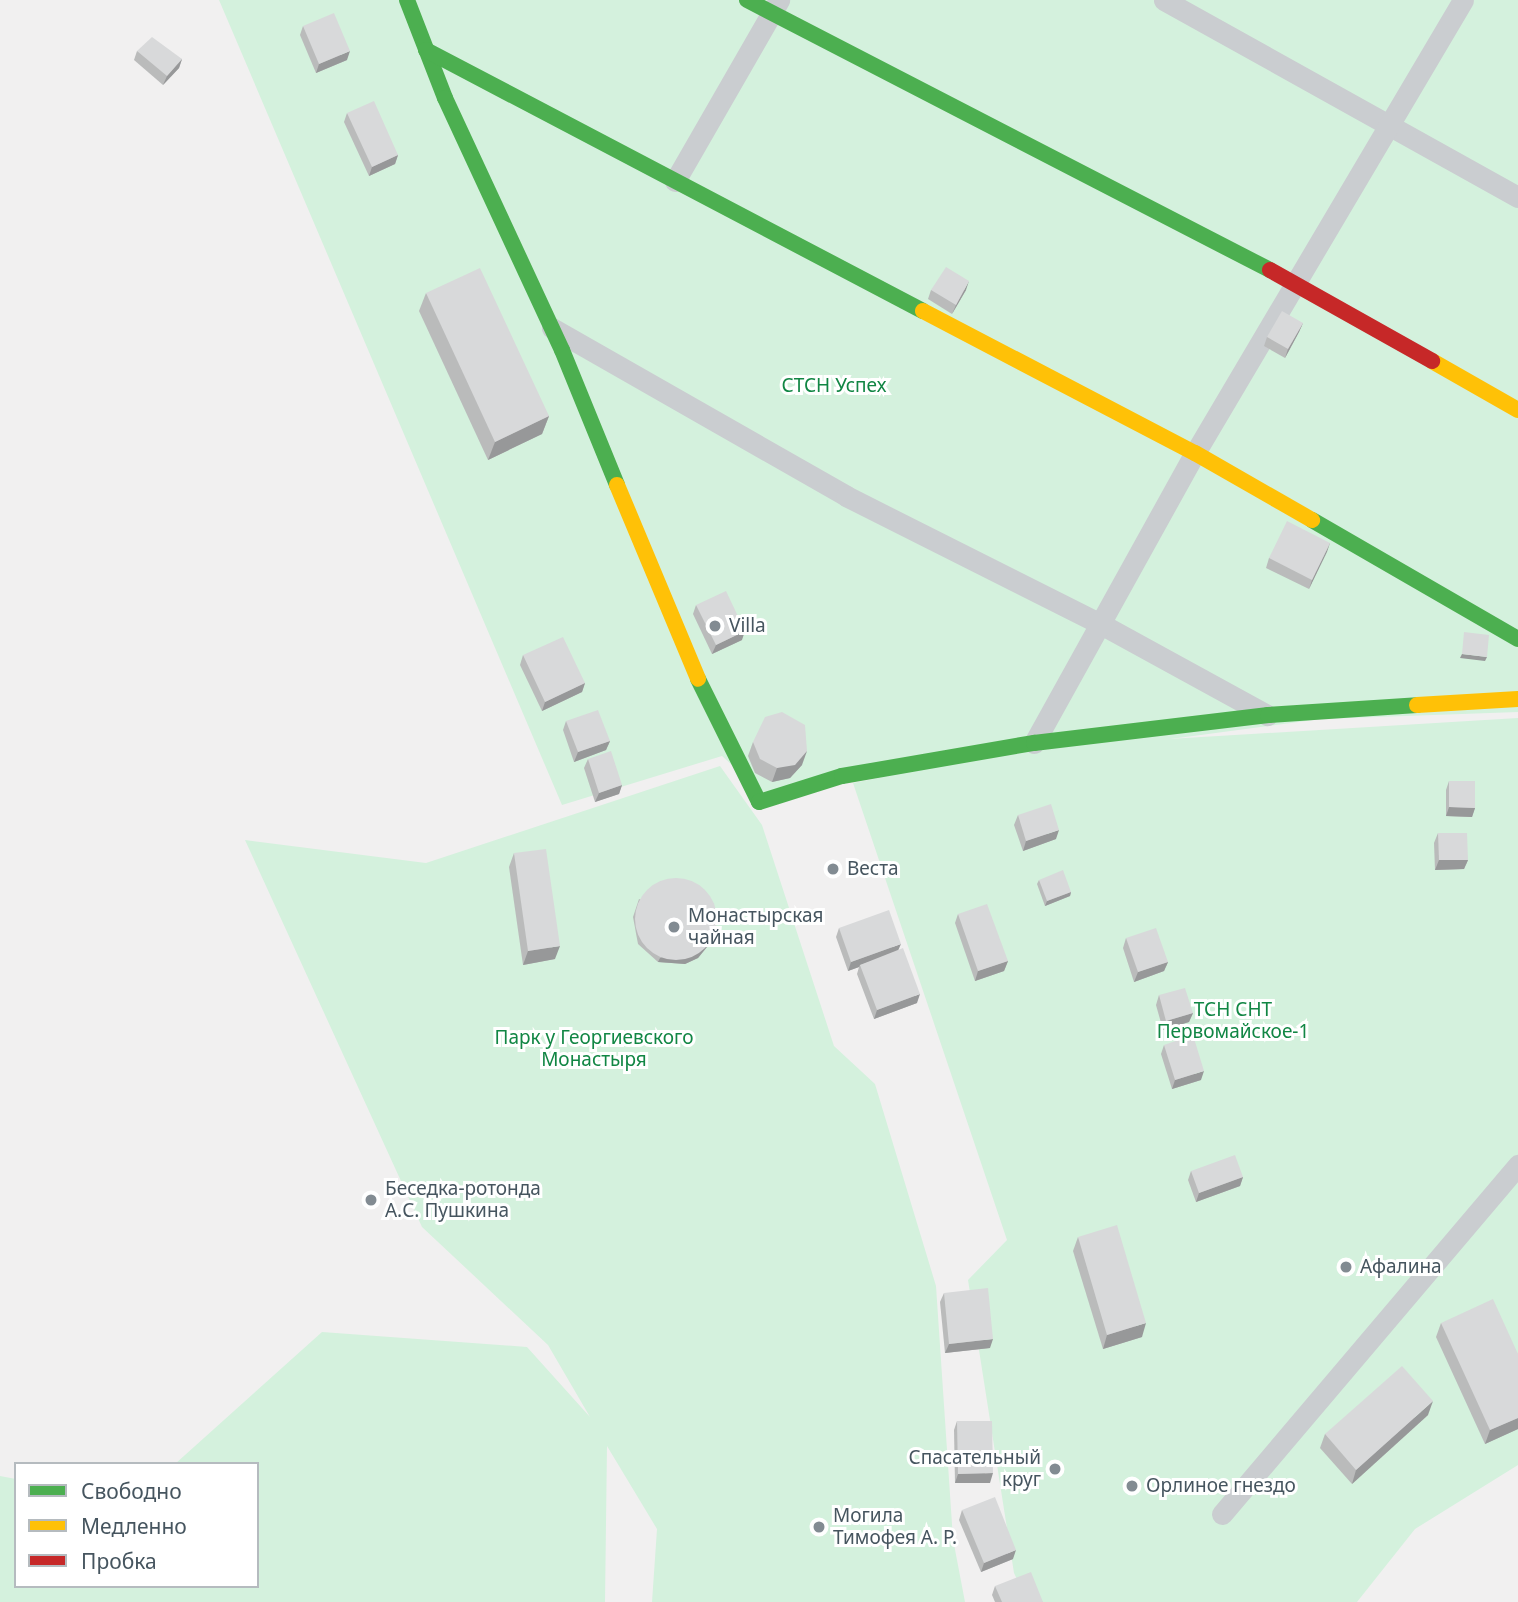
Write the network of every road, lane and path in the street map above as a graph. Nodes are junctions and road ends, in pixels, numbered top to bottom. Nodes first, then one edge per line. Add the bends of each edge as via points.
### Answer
1 (407, 0) edge
2 (747, 0) edge
3 (1164, 0) edge
4 (1463, 0) edge
5 (775, 6) edge
6 (426, 50) junction
7 (1391, 126) junction
8 (676, 181) junction
9 (1518, 197) edge
10 (1298, 284) junction
11 (552, 328) junction
12 (1518, 410) edge
13 (1195, 453) junction
14 (1099, 623) junction
15 (1518, 639) edge
16 (1518, 699) edge
17 (1268, 715) junction
18 (1034, 743) junction
19 (1518, 1165) edge
20 (1222, 1514) dead end

1 - 6 street
2 - 5 street
3 - 7 street
4 - 7 street
5 - 8 street
5 - 10 street
6 - 8 street
6 - 11 street
7 - 9 street
7 - 10 street
8 - 13 street
10 - 12 street
10 - 13 street
11 - 14 street via 846,496
11 - 18 street via 691,664 759,802 842,776
13 - 14 street
13 - 15 street
14 - 17 street
14 - 18 street
16 - 17 street
17 - 18 street
19 - 20 street

